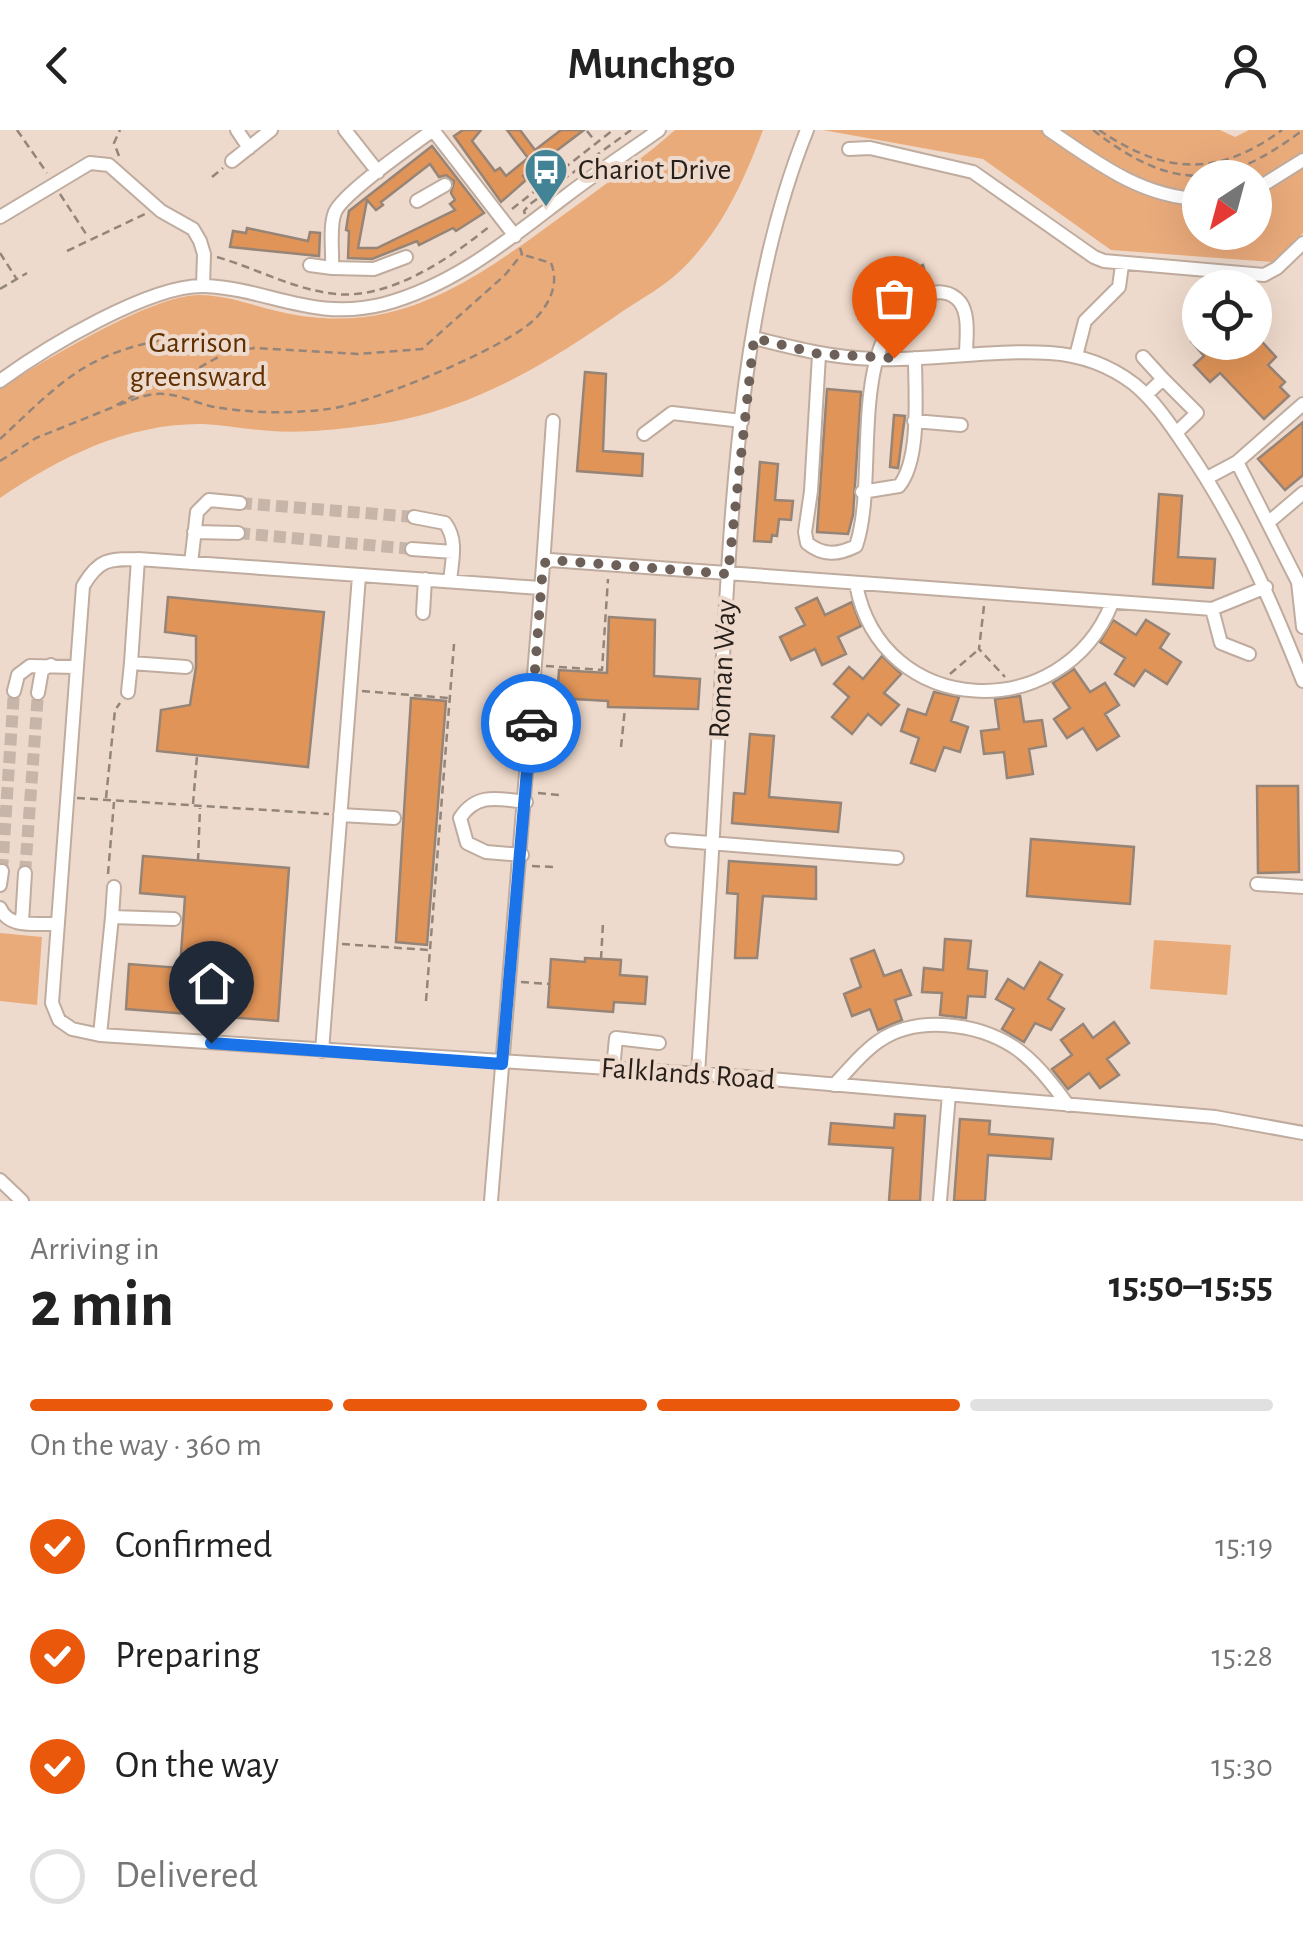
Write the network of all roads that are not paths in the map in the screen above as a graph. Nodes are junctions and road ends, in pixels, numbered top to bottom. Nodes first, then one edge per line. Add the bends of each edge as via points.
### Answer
1 (237, 130) edge
2 (272, 130) edge
3 (346, 130) edge
4 (433, 130) edge
5 (659, 130) edge
6 (807, 130) edge
7 (1048, 130) edge
8 (249, 148) junction
9 (849, 149) dead end
10 (1303, 160) edge
11 (232, 161) dead end
12 (378, 172) junction
13 (455, 178) junction
14 (1272, 179) edge
15 (0, 196) edge
16 (1182, 198) edge
17 (417, 201) dead end
18 (4, 213) edge
19 (515, 236) junction
20 (1303, 244) edge
21 (406, 258) dead end
22 (1122, 264) junction
23 (310, 265) dead end
24 (332, 268) junction
25 (203, 286) junction
26 (754, 338) junction
27 (819, 354) junction
28 (966, 356) junction
29 (1076, 356) junction
30 (1143, 357) dead end
31 (915, 358) junction
32 (874, 359) junction
33 (1163, 379) junction
34 (0, 381) edge
35 (1146, 395) junction
36 (1303, 404) edge
37 (914, 420) junction
38 (553, 421) dead end
39 (742, 421) junction
40 (961, 425) dead end
41 (1176, 433) junction
42 (644, 434) dead end
43 (1237, 462) junction
44 (1207, 478) junction
45 (862, 492) junction
46 (1303, 493) edge
47 (240, 503) tunnel mouth
48 (414, 518) tunnel mouth
49 (1269, 522) junction
50 (194, 532) junction
51 (238, 533) tunnel mouth
52 (412, 548) tunnel mouth
53 (453, 552) junction
54 (138, 560) junction
55 (190, 563) junction
56 (542, 568) junction
57 (728, 574) junction
58 (359, 576) junction
59 (425, 579) junction
60 (450, 581) junction
61 (856, 584) junction
62 (1266, 587) junction
63 (540, 588) junction
64 (1301, 600) edge
65 (1112, 603) junction
66 (1212, 610) junction
67 (423, 613) dead end
68 (1303, 626) edge
69 (1249, 654) dead end
70 (132, 662) junction
71 (51, 665) junction
72 (77, 667) junction
73 (186, 667) dead end
74 (1303, 681) edge
75 (14, 692) dead end
76 (128, 692) road end
77 (38, 693) tunnel mouth
78 (526, 797) junction
79 (340, 815) junction
80 (394, 818) dead end
81 (672, 840) dead end
82 (713, 845) junction
83 (898, 858) dead end
84 (521, 860) junction
85 (25, 873) tunnel mouth
86 (1257, 884) dead end
87 (114, 887) road end
88 (1303, 887) edge
89 (0, 908) edge
90 (112, 917) junction
91 (174, 919) dead end
92 (22, 922) junction
93 (56, 924) junction
94 (100, 1035) junction
95 (659, 1043) dead end
96 (322, 1052) junction
97 (502, 1064) junction
98 (537, 1065) junction
99 (614, 1069) junction
100 (698, 1074) junction
101 (834, 1084) junction
102 (949, 1094) junction
103 (500, 1098) junction
104 (1068, 1104) junction
105 (1303, 1133) edge
106 (0, 1180) edge
107 (492, 1200) edge
108 (22, 1201) edge
109 (940, 1201) edge

1 - 8 street
2 - 8 street
3 - 12 street
4 - 12 street
4 - 13 street
5 - 19 street
6 - 26 street, Roman Way via 769,256
7 - 16 street via 1127,182
8 - 11 street
9 - 22 street via 973,172 1094,258
10 - 14 street
12 - 24 street via 334,214
13 - 17 street
13 - 19 street
15 - 18 street
18 - 25 street via 90,163 109,165 192,229 200,241
19 - 25 street via 430,288 350,310
20 - 22 street via 1264,275
21 - 24 street via 374,270
22 - 29 street via 1119,287 1084,320
23 - 24 street
25 - 34 street via 166,290 140,302
26 - 27 street
26 - 39 street, Roman Way
27 - 32 street
27 - 45 street via 807,543 818,552 840,554 856,546
28 - 29 street
28 - 31 street
28 - 32 street via 965,312 956,298 938,292 898,316
29 - 35 street via 1103,365
30 - 33 street
31 - 32 street
31 - 37 street
32 - 45 street
33 - 35 street
33 - 41 street via 1197,413
35 - 41 street
36 - 43 street
37 - 40 street
37 - 45 street via 907,476 899,486
38 - 56 street
39 - 42 street via 672,413
39 - 57 street, Roman Way
41 - 44 street
43 - 44 street
43 - 49 street
44 - 62 street
46 - 49 street
47 - 50 street via 210,500 197,512
48 - 53 street via 445,522
49 - 64 street
50 - 51 street
50 - 55 street
52 - 53 street
53 - 60 street
54 - 55 street
54 - 70 street
54 - 72 street via 112,559 88,577
55 - 58 street
56 - 57 street via 550,560
56 - 63 street
57 - 61 street
57 - 82 street, Roman Way
58 - 59 street
58 - 79 street
59 - 60 street
59 - 67 street
60 - 63 street
61 - 65 street
61 - 65 street via 874,632 893,657 939,683 973,692 1015,688 1058,672 1081,652
62 - 66 street
62 - 74 street
63 - 78 street
64 - 68 street
65 - 66 street
66 - 69 street via 1221,643
70 - 73 street
70 - 76 street
71 - 72 street
71 - 75 street via 23,670
71 - 77 street via 42,670
72 - 93 street
78 - 84 street
78 - 84 street via 482,798 460,818 467,843
79 - 80 street
79 - 96 street
81 - 82 street
82 - 83 street
82 - 100 street, Roman Way
84 - 97 street
85 - 92 street
86 - 88 street
87 - 90 street
89 - 92 street via 5,918
90 - 91 street
90 - 94 street
92 - 93 street
93 - 94 street, Falklands Road via 52,1003 72,1030
94 - 96 street, Falklands Road
95 - 99 street via 616,1038
96 - 97 street, Falklands Road
97 - 98 street, Falklands Road
97 - 103 street
98 - 99 street, Falklands Road
98 - 103 street via 515,1071
99 - 100 street, Falklands Road
100 - 101 street, Falklands Road
101 - 102 street, Falklands Road
101 - 104 street via 880,1040 940,1024 985,1032 1014,1047
102 - 104 street, Falklands Road
102 - 109 street
103 - 107 street
104 - 105 street, Falklands Road via 1215,1117
106 - 108 street

